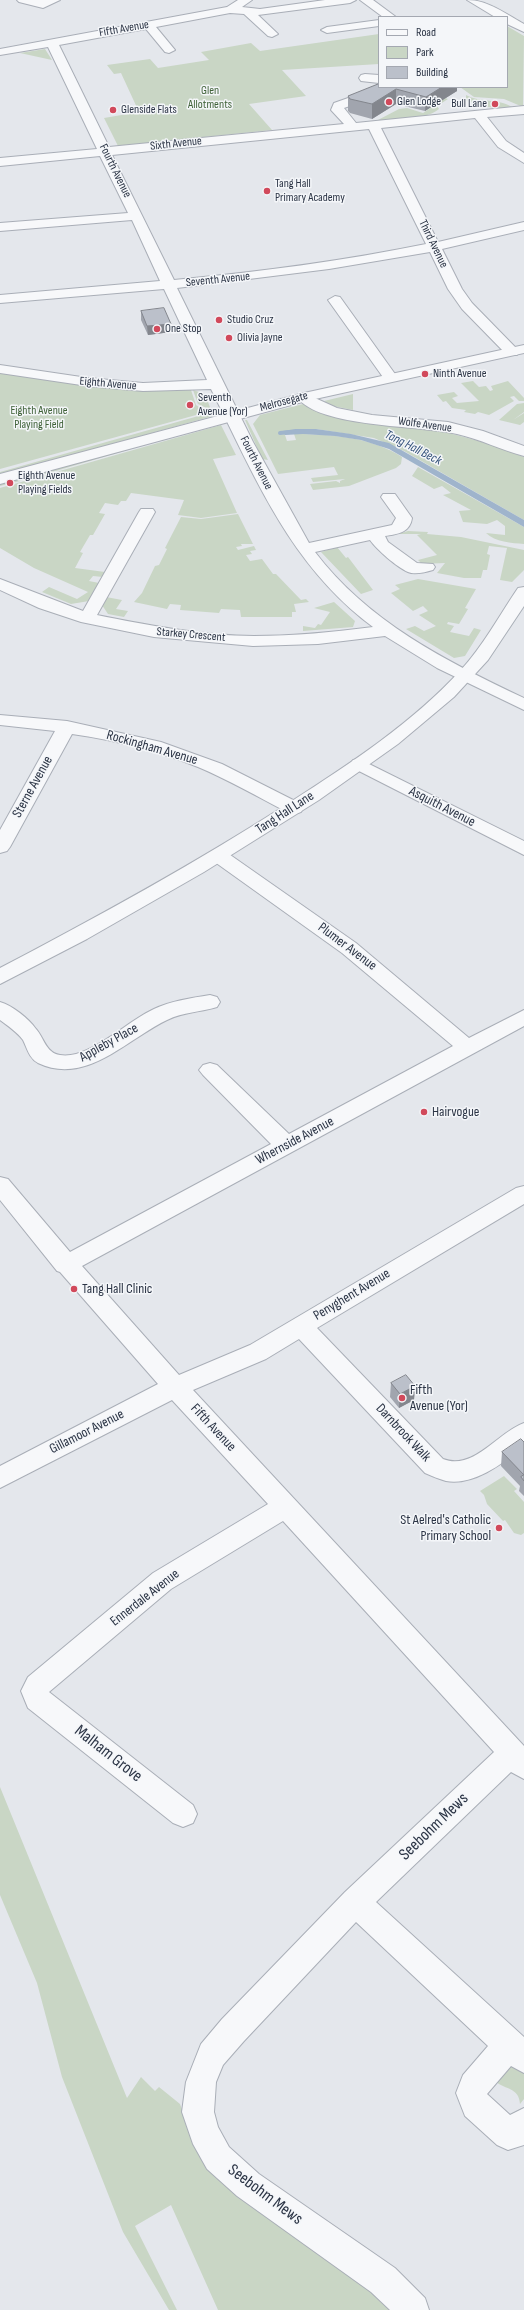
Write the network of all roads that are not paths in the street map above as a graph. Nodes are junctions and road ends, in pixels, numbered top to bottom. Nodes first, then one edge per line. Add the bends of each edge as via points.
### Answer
1 (23, 0) edge
2 (54, 0) edge
3 (246, 0) edge
4 (350, 0) edge
5 (366, 0) edge
6 (474, 0) edge
7 (230, 10) junction
8 (249, 13) junction
9 (389, 16) edge
10 (502, 16) edge
11 (508, 20) edge
12 (378, 22) edge
13 (148, 24) junction
14 (524, 29) edge
15 (327, 30) dead end
16 (272, 34) dead end
17 (52, 42) junction
18 (169, 50) dead end
19 (0, 52) edge
20 (365, 78) dead end
21 (378, 79) edge
22 (380, 88) edge
23 (524, 110) edge
24 (479, 115) junction
25 (374, 124) junction
26 (352, 126) junction
27 (105, 152) junction
28 (524, 159) edge
29 (0, 162) edge
30 (137, 216) junction
31 (0, 227) edge
32 (518, 227) edge
33 (524, 237) edge
34 (435, 248) junction
35 (169, 285) junction
36 (0, 299) edge
37 (335, 300) dead end
38 (518, 351) edge
39 (0, 369) edge
40 (390, 377) junction
41 (217, 384) junction
42 (304, 396) junction
43 (232, 416) junction
44 (524, 451) edge
45 (0, 479) edge
46 (387, 502) dead end
47 (147, 512) dead end
48 (375, 534) junction
49 (304, 549) junction
50 (416, 570) dead end
51 (0, 584) edge
52 (524, 592) edge
53 (87, 618) junction
54 (390, 630) junction
55 (465, 676) junction
56 (524, 705) edge
57 (0, 720) edge
58 (67, 726) junction
59 (359, 764) junction
60 (294, 808) junction
61 (0, 847) edge
62 (524, 849) edge
63 (219, 856) junction
64 (0, 977) edge
65 (210, 1002) dead end
66 (0, 1009) edge
67 (524, 1017) edge
68 (467, 1047) junction
69 (210, 1070) dead end
70 (287, 1146) junction
71 (0, 1185) edge
72 (524, 1194) edge
73 (65, 1265) junction
74 (301, 1326) junction
75 (175, 1387) junction
76 (524, 1433) edge
77 (0, 1478) edge
78 (286, 1506) junction
79 (35, 1691) joint
80 (518, 1760) edge
81 (183, 1814) dead end
82 (356, 1902) junction
83 (516, 2051) edge
84 (524, 2124) edge
85 (413, 2310) edge

1 - 2 street via 43,6
3 - 7 street, Fifth Avenue
4 - 8 street
5 - 9 street
6 - 10 street
7 - 8 street
7 - 13 street, Fifth Avenue
8 - 16 street
11 - 14 street
12 - 15 street
13 - 17 street, Fifth Avenue
13 - 18 street
17 - 19 street, Fifth Avenue
17 - 27 street, Fourth Avenue
20 - 21 street
22 - 26 street via 372,94 338,106 339,114
23 - 24 street
24 - 25 street, Sixth Avenue
24 - 28 street via 502,144
25 - 26 street, Sixth Avenue
25 - 34 street, Third Avenue
26 - 27 street, Sixth Avenue
27 - 29 street, Sixth Avenue
27 - 30 street, Fourth Avenue
30 - 31 street
30 - 35 street, Fourth Avenue
32 - 33 street
32 - 34 street, Seventh Avenue
34 - 35 street, Seventh Avenue via 305,269
34 - 38 street, Third Avenue via 455,289 467,306
35 - 36 street, Seventh Avenue
35 - 41 street, Fourth Avenue
37 - 40 street
38 - 40 street, Melrosegate
39 - 41 street, Eighth Avenue via 143,387
40 - 42 street, Melrosegate
41 - 43 street, Fourth Avenue
42 - 43 street, Melrosegate
42 - 44 street, Wolfe Avenue via 311,404 335,413 450,428
43 - 45 street, Melrosegate
43 - 49 street, Fourth Avenue via 279,508
46 - 48 street via 404,518 403,524 396,529
47 - 53 street
48 - 49 street
48 - 50 street via 382,545
49 - 54 street, Fourth Avenue via 340,590
51 - 53 street, Starkey Crescent via 45,604
52 - 55 street, Tang Hall Lane via 488,648
53 - 54 street, Starkey Crescent via 154,632 253,641 318,639
54 - 55 street, Fourth Avenue
55 - 56 street, Fourth Avenue
55 - 59 street, Tang Hall Lane via 425,714
57 - 58 street, Rockingham Avenue
58 - 60 street, Rockingham Avenue via 159,747 205,763
58 - 61 street, Sterne Avenue
59 - 60 street, Tang Hall Lane
59 - 62 street, Asquith Avenue
60 - 63 street, Tang Hall Lane
63 - 64 street, Tang Hall Lane via 94,928
63 - 68 street, Plumer Avenue via 349,948
65 - 66 street, Appleby Place via 188,1001 155,1016 80,1062 67,1064 52,1062 42,1056 30,1035
67 - 68 street, Whernside Avenue
68 - 70 street, Whernside Avenue
69 - 70 street
70 - 73 street, Whernside Avenue
71 - 73 street, Fifth Avenue
72 - 74 street, Penyghent Avenue
73 - 75 street, Fifth Avenue
74 - 75 street, Penyghent Avenue via 258,1352
74 - 76 street, Darnbrook Walk via 434,1466 441,1470 452,1472 469,1468
75 - 77 street, Gillamoor Avenue
75 - 78 street, Fifth Avenue
78 - 79 street, Ennerdale Avenue via 162,1581 38,1685
78 - 80 street, Fifth Avenue via 434,1665
79 - 81 street, Malham Grove via 38,1699
80 - 82 street, Seebohm Mews
82 - 83 street
82 - 85 street, Seebohm Mews via 212,2055 201,2082 198,2112 204,2133 218,2158 248,2185 383,2280
83 - 84 street via 474,2086 471,2093 476,2105 508,2134 513,2134

